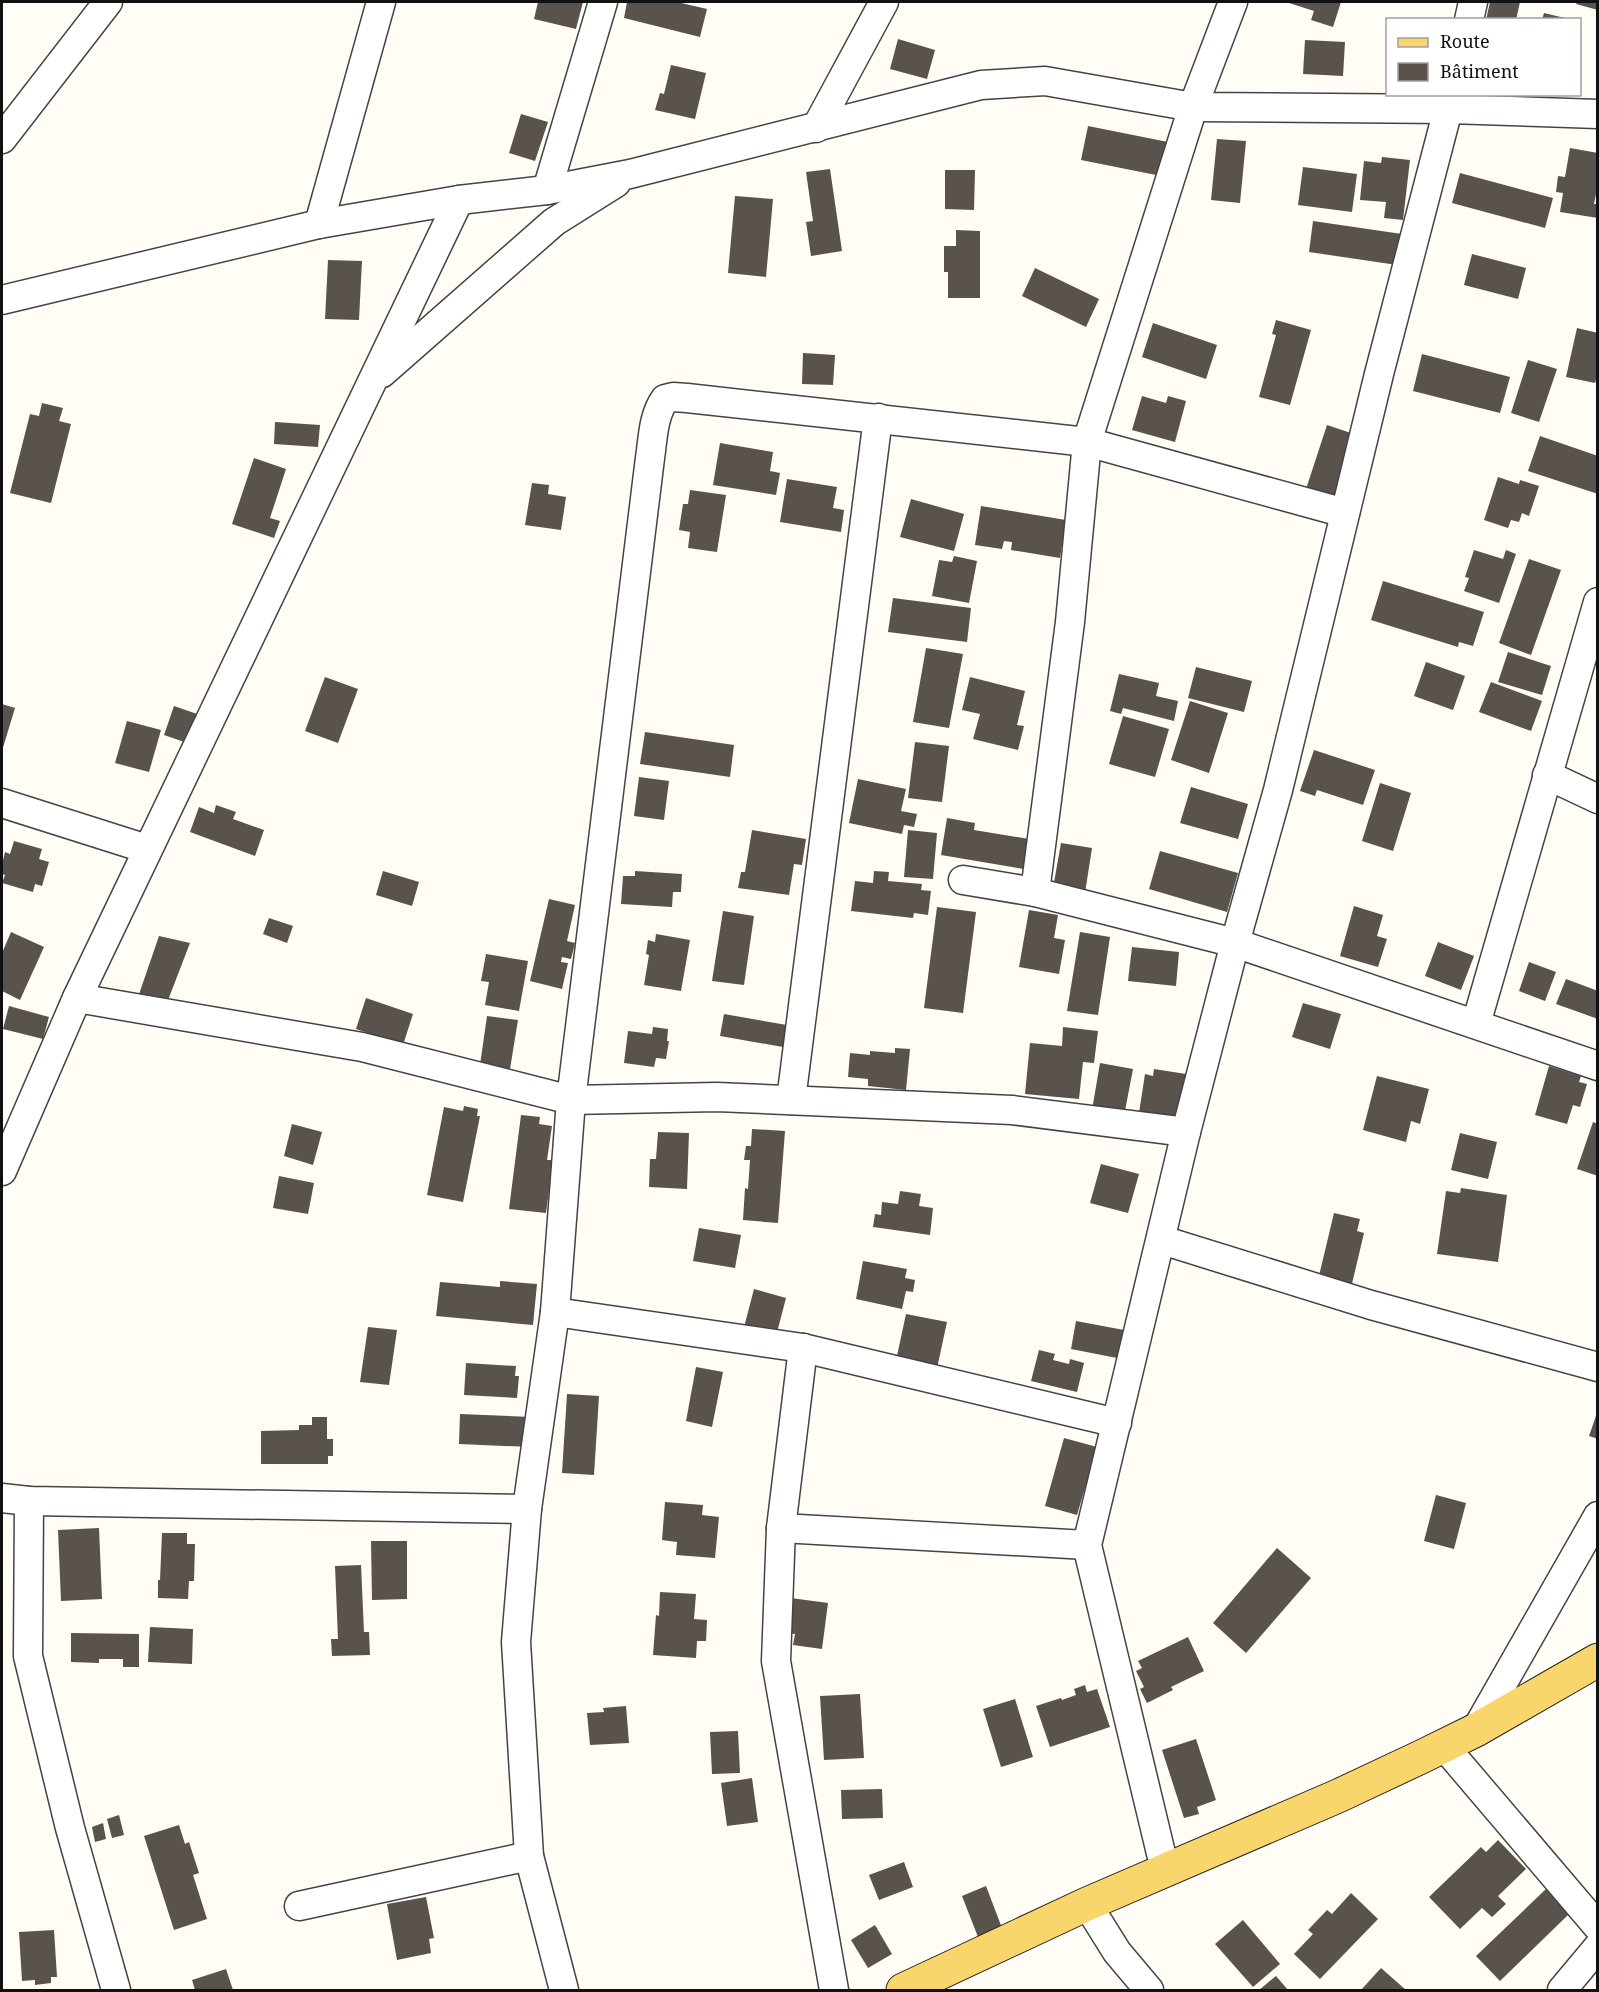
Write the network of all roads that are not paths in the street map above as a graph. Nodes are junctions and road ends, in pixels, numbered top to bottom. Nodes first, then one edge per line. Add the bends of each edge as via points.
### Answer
1 (108, 2) edge
2 (381, 2) edge
3 (603, 2) edge
4 (884, 2) edge
5 (1233, 2) edge
6 (1473, 2) edge
7 (1469, 18) edge
8 (1450, 102) edge
9 (1192, 108) junction
10 (1598, 114) edge
11 (816, 128) junction
12 (2, 139) edge
13 (630, 174) junction
14 (547, 189) junction
15 (459, 200) junction
16 (319, 224) junction
17 (2, 300) edge
18 (371, 383) junction
19 (878, 418) junction
20 (1087, 442) junction
21 (1345, 513) junction
22 (1598, 602) edge
23 (1547, 775) junction
24 (1598, 799) edge
25 (2, 803) edge
26 (147, 849) junction
27 (963, 880) dead end
28 (1035, 892) junction
29 (1235, 943) junction
30 (77, 998) junction
31 (1476, 1024) junction
32 (1598, 1066) edge
33 (571, 1100) junction
34 (791, 1100) junction
35 (1186, 1132) junction
36 (2, 1171) edge
37 (1162, 1240) junction
38 (555, 1312) junction
39 (803, 1348) junction
40 (1598, 1367) edge
41 (1117, 1423) junction
42 (15, 1500) edge
43 (527, 1509) junction
44 (1598, 1516) edge
45 (780, 1528) junction
46 (1087, 1545) junction
47 (1598, 1660) edge
48 (1476, 1730) junction
49 (1444, 1746) junction
50 (529, 1856) junction
51 (1165, 1870) junction
52 (1087, 1904) junction
53 (300, 1906) dead end
54 (1598, 1927) edge
55 (1593, 1962) edge
56 (116, 1990) edge
57 (564, 1990) edge
58 (834, 1990) edge
59 (903, 1990) edge
60 (1149, 1990) edge
61 (1562, 1990) edge

1 - 12 street
2 - 16 street
3 - 14 street
4 - 11 street
5 - 9 street
6 - 7 street
8 - 9 street
8 - 10 street
8 - 21 street
9 - 11 street via 1045,81 981,86
9 - 20 street
11 - 13 street
13 - 14 street
13 - 18 street via 554,222
14 - 15 street
15 - 16 street
15 - 18 street
16 - 17 street
18 - 26 street
19 - 20 street
19 - 33 street via 673,397 665,399 659,408
19 - 34 street
20 - 21 street
20 - 28 street via 1070,622
21 - 29 street via 1278,790
22 - 23 street
23 - 24 street
23 - 31 street
25 - 26 street
26 - 30 street
27 - 28 street
28 - 29 street
29 - 31 street
29 - 35 street
30 - 33 street via 362,1047
30 - 36 street
31 - 32 street
33 - 34 street
33 - 38 street
34 - 35 street via 1012,1110
35 - 37 street
37 - 40 street via 1371,1305
37 - 41 street
38 - 39 street
38 - 43 street
39 - 41 street
39 - 45 street
41 - 46 street
42 - 43 street
42 - 56 street via 28,1656 70,1828
43 - 50 street via 516,1642
44 - 48 street
45 - 46 street
45 - 58 street via 776,1661
46 - 51 street
47 - 48 main road
48 - 49 main road
49 - 51 main road
49 - 54 street
50 - 53 street
50 - 57 street
51 - 52 main road
52 - 59 main road
52 - 60 street via 1117,1952
55 - 61 street

